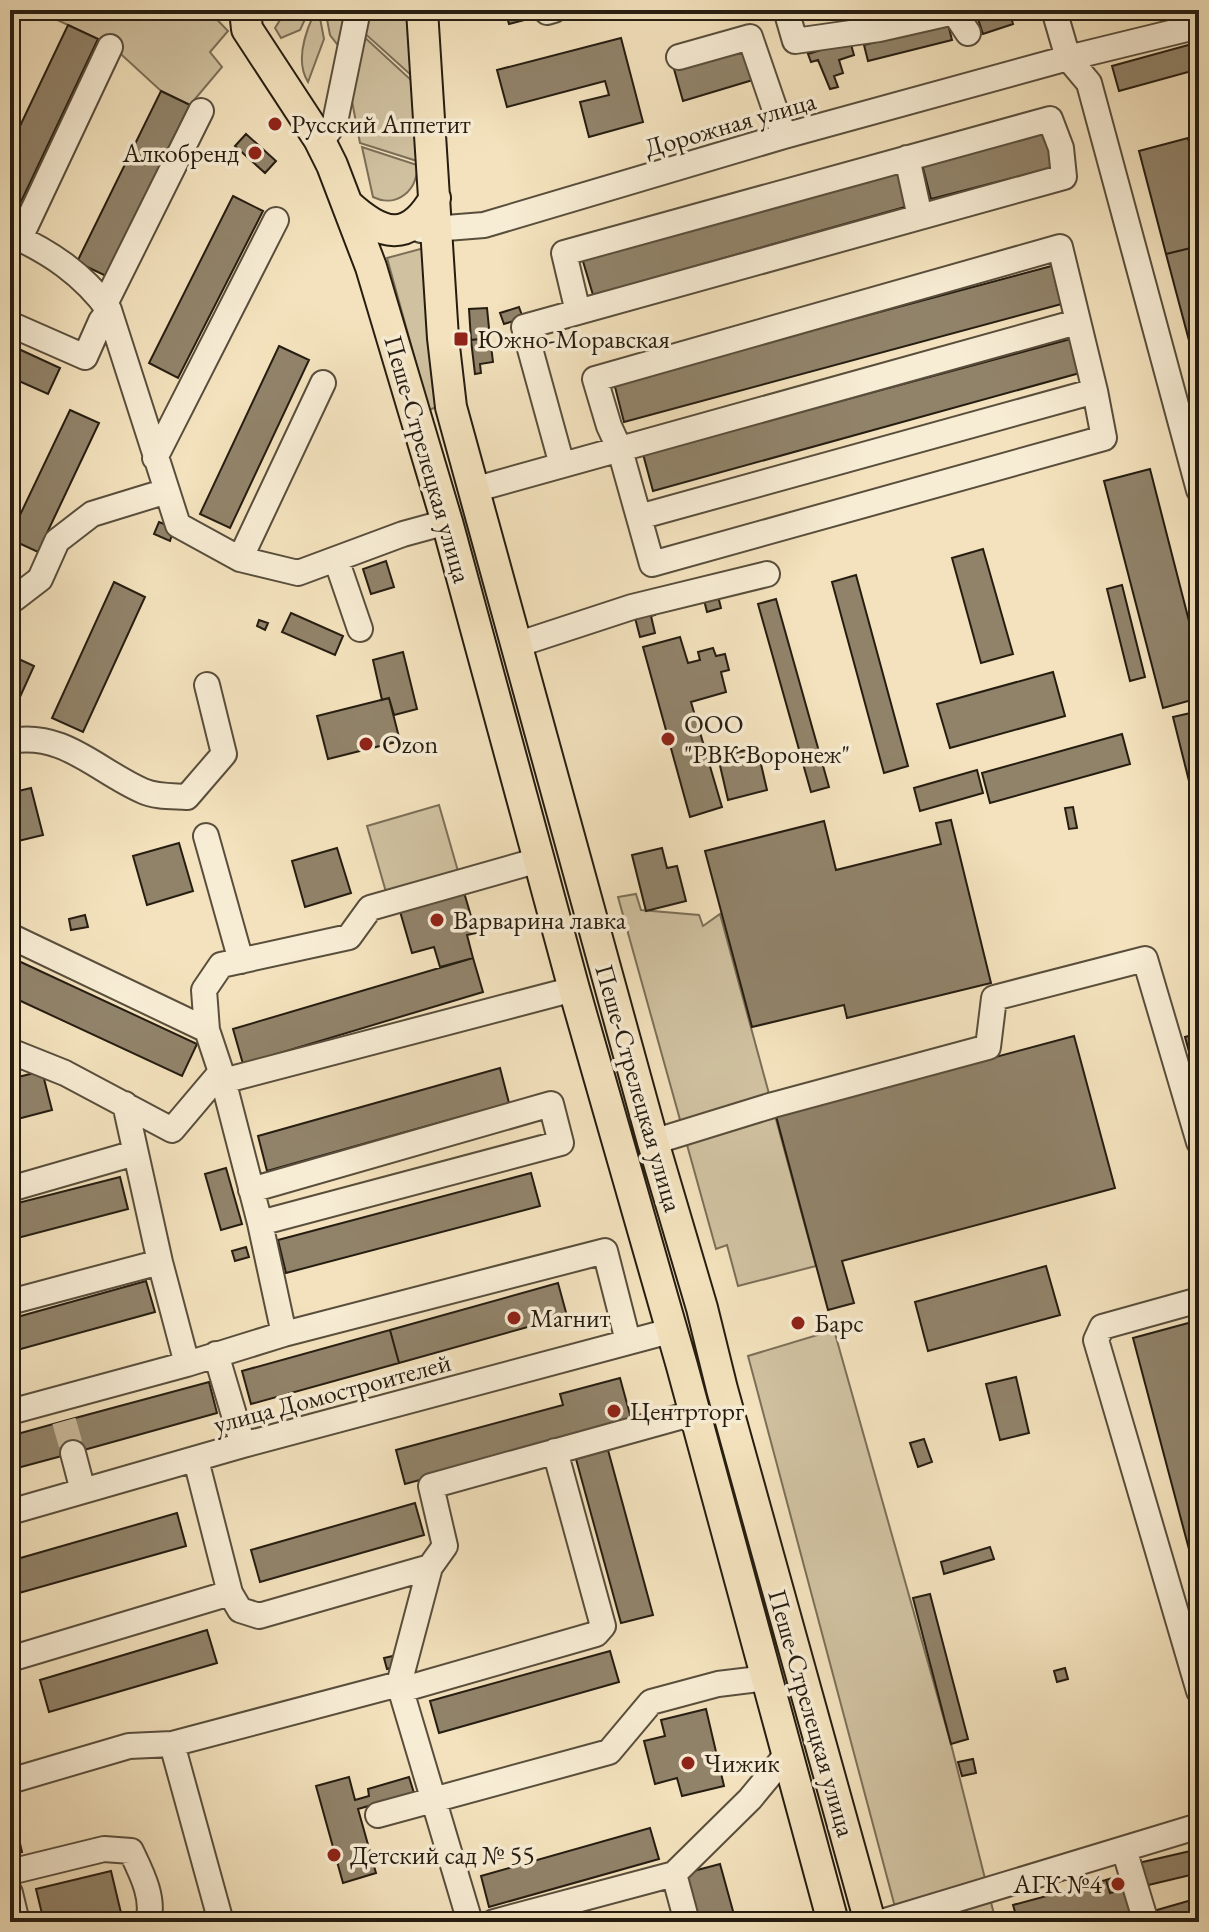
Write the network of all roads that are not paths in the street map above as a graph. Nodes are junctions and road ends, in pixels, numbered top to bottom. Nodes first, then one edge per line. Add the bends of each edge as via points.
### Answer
1 (358, 10) edge
2 (422, 10) edge
3 (786, 10) edge
4 (1054, 10) edge
5 (241, 16) edge
6 (876, 19) edge
7 (1199, 26) edge
8 (968, 33) dead end
9 (110, 47) dead end
10 (679, 57) dead end
11 (1068, 58) junction
12 (201, 111) dead end
13 (784, 136) junction
14 (319, 139) junction
15 (907, 158) junction
16 (435, 198) junction
17 (345, 202) junction
18 (920, 217) junction
19 (276, 220) dead end
20 (406, 227) junction
21 (436, 231) junction
22 (15, 236) edge
23 (107, 307) junction
24 (578, 312) junction
25 (1077, 322) junction
26 (10, 324) edge
27 (323, 383) dead end
28 (1095, 391) junction
29 (620, 450) junction
30 (155, 458) junction
31 (562, 465) junction
32 (473, 490) junction
33 (1199, 490) edge
34 (167, 491) junction
35 (639, 517) junction
36 (447, 522) junction
37 (240, 559) junction
38 (336, 559) junction
39 (767, 574) dead end
40 (10, 599) edge
41 (360, 629) dead end
42 (516, 645) junction
43 (207, 685) dead end
44 (10, 741) edge
45 (206, 836) dead end
46 (539, 860) junction
47 (10, 936) edge
48 (241, 961) junction
49 (574, 989) junction
50 (207, 1030) junction
51 (15, 1057) edge
52 (222, 1077) junction
53 (125, 1104) junction
54 (479, 1125) junction
55 (653, 1142) junction
56 (1199, 1142) edge
57 (135, 1153) junction
58 (488, 1163) junction
59 (10, 1189) edge
60 (251, 1190) junction
61 (260, 1223) junction
62 (160, 1262) junction
63 (1199, 1300) edge
64 (10, 1302) edge
65 (670, 1331) junction
66 (284, 1334) junction
67 (628, 1341) junction
68 (216, 1354) junction
69 (187, 1364) junction
70 (10, 1412) edge
71 (694, 1413) junction
72 (243, 1445) junction
73 (555, 1451) junction
74 (73, 1453) tunnel mouth
75 (196, 1460) junction
76 (83, 1491) junction
77 (10, 1512) edge
78 (430, 1567) junction
79 (230, 1593) junction
80 (1193, 1648) edge
81 (10, 1659) edge
82 (767, 1678) junction
83 (400, 1687) junction
84 (1199, 1691) edge
85 (172, 1744) junction
86 (788, 1753) junction
87 (10, 1781) edge
88 (434, 1799) junction
89 (378, 1815) dead end
90 (1199, 1826) edge
91 (1124, 1849) junction
92 (10, 1872) edge
93 (674, 1874) junction
94 (10, 1893) edge
95 (17, 1922) edge
96 (148, 1922) edge
97 (221, 1922) edge
98 (470, 1922) edge
99 (494, 1922) edge
100 (687, 1922) edge
101 (833, 1922) edge
102 (870, 1922) edge
103 (882, 1922) edge
104 (1146, 1922) edge

1 - 14 street via 335,122
2 - 16 main road, Пеше-Стрелецкая улица
3 - 6 street via 795,41
4 - 11 street
5 - 14 main road, Пеше-Стрелецкая улица
6 - 8 street via 954,12
7 - 11 street, Дорожная улица
9 - 22 street
10 - 13 street via 750,37
11 - 13 street, Дорожная улица
11 - 33 street via 1089,83
12 - 23 street
13 - 21 street, Дорожная улица via 484,225
14 - 17 main road, Пеше-Стрелецкая улица
15 - 18 street
15 - 18 street via 1050,119 1061,148 1064,177
15 - 24 street via 564,253
16 - 20 main road via 424,217
16 - 21 main road, Пеше-Стрелецкая улица
17 - 20 main road via 375,226
17 - 36 main road, Пеше-Стрелецкая улица via 371,267
18 - 24 street
19 - 30 street
20 - 21 street, Дорожная улица
21 - 32 main road, Пеше-Стрелецкая улица via 451,407
22 - 23 street via 63,262
23 - 26 street via 85,357
23 - 30 street
24 - 31 street via 524,327
25 - 28 street
25 - 29 street
25 - 29 street via 1060,247 595,379
27 - 37 street
28 - 35 street
28 - 35 street via 1104,438 652,564
29 - 31 street
29 - 35 street
30 - 34 street
31 - 32 street
32 - 42 main road, Пеше-Стрелецкая улица
34 - 37 street via 178,525
34 - 40 street via 92,514 57,541 40,579
36 - 38 street
36 - 46 main road, Пеше-Стрелецкая улица
37 - 38 street via 298,573
38 - 41 street
39 - 42 street via 632,607
42 - 55 main road, Пеше-Стрелецкая улица
43 - 44 street via 224,754 187,797 146,793 51,740
45 - 48 street
46 - 48 street via 370,908 349,937
46 - 49 main road, Пеше-Стрелецкая улица
47 - 50 street
48 - 50 street via 221,965 204,990
49 - 52 street
49 - 65 main road, Пеше-Стрелецкая улица
50 - 52 street
51 - 53 street via 65,1073
52 - 53 street via 172,1130
52 - 60 street
53 - 57 street
54 - 58 street
54 - 58 street via 551,1104 561,1143
54 - 60 street
55 - 56 street via 988,1047 994,998 1145,959
55 - 102 main road, Пеше-Стрелецкая улица
57 - 59 street
57 - 62 street
58 - 61 street
60 - 61 street
61 - 66 street
62 - 64 street
62 - 69 street
63 - 80 street via 1102,1327 1096,1340
65 - 67 street, улица Домостроителей
65 - 71 main road, Пеше-Стрелецкая улица
66 - 67 street via 605,1251
66 - 68 street
67 - 72 street, улица Домостроителей
68 - 69 street
68 - 72 street
69 - 70 street via 62,1410
71 - 73 street
71 - 82 main road, Пеше-Стрелецкая улица
72 - 75 street, улица Домостроителей
73 - 78 street via 431,1486 445,1546
73 - 83 street via 603,1626 596,1634
74 - 76 street
75 - 76 street, улица Домостроителей
75 - 79 street
76 - 77 street, улица Домостроителей
78 - 79 street via 259,1616 240,1610
78 - 83 street
79 - 81 street
80 - 84 street
82 - 86 main road, Пеше-Стрелецкая улица
82 - 88 street via 718,1684 651,1702 609,1752
83 - 85 street
83 - 88 street
85 - 87 street via 129,1746
85 - 97 street
86 - 93 street
86 - 101 main road, Пеше-Стрелецкая улица
88 - 89 street
88 - 98 street
90 - 91 street
91 - 103 street
91 - 104 street
92 - 96 street via 104,1849 131,1851 146,1883
93 - 99 street
93 - 100 street
94 - 95 street

